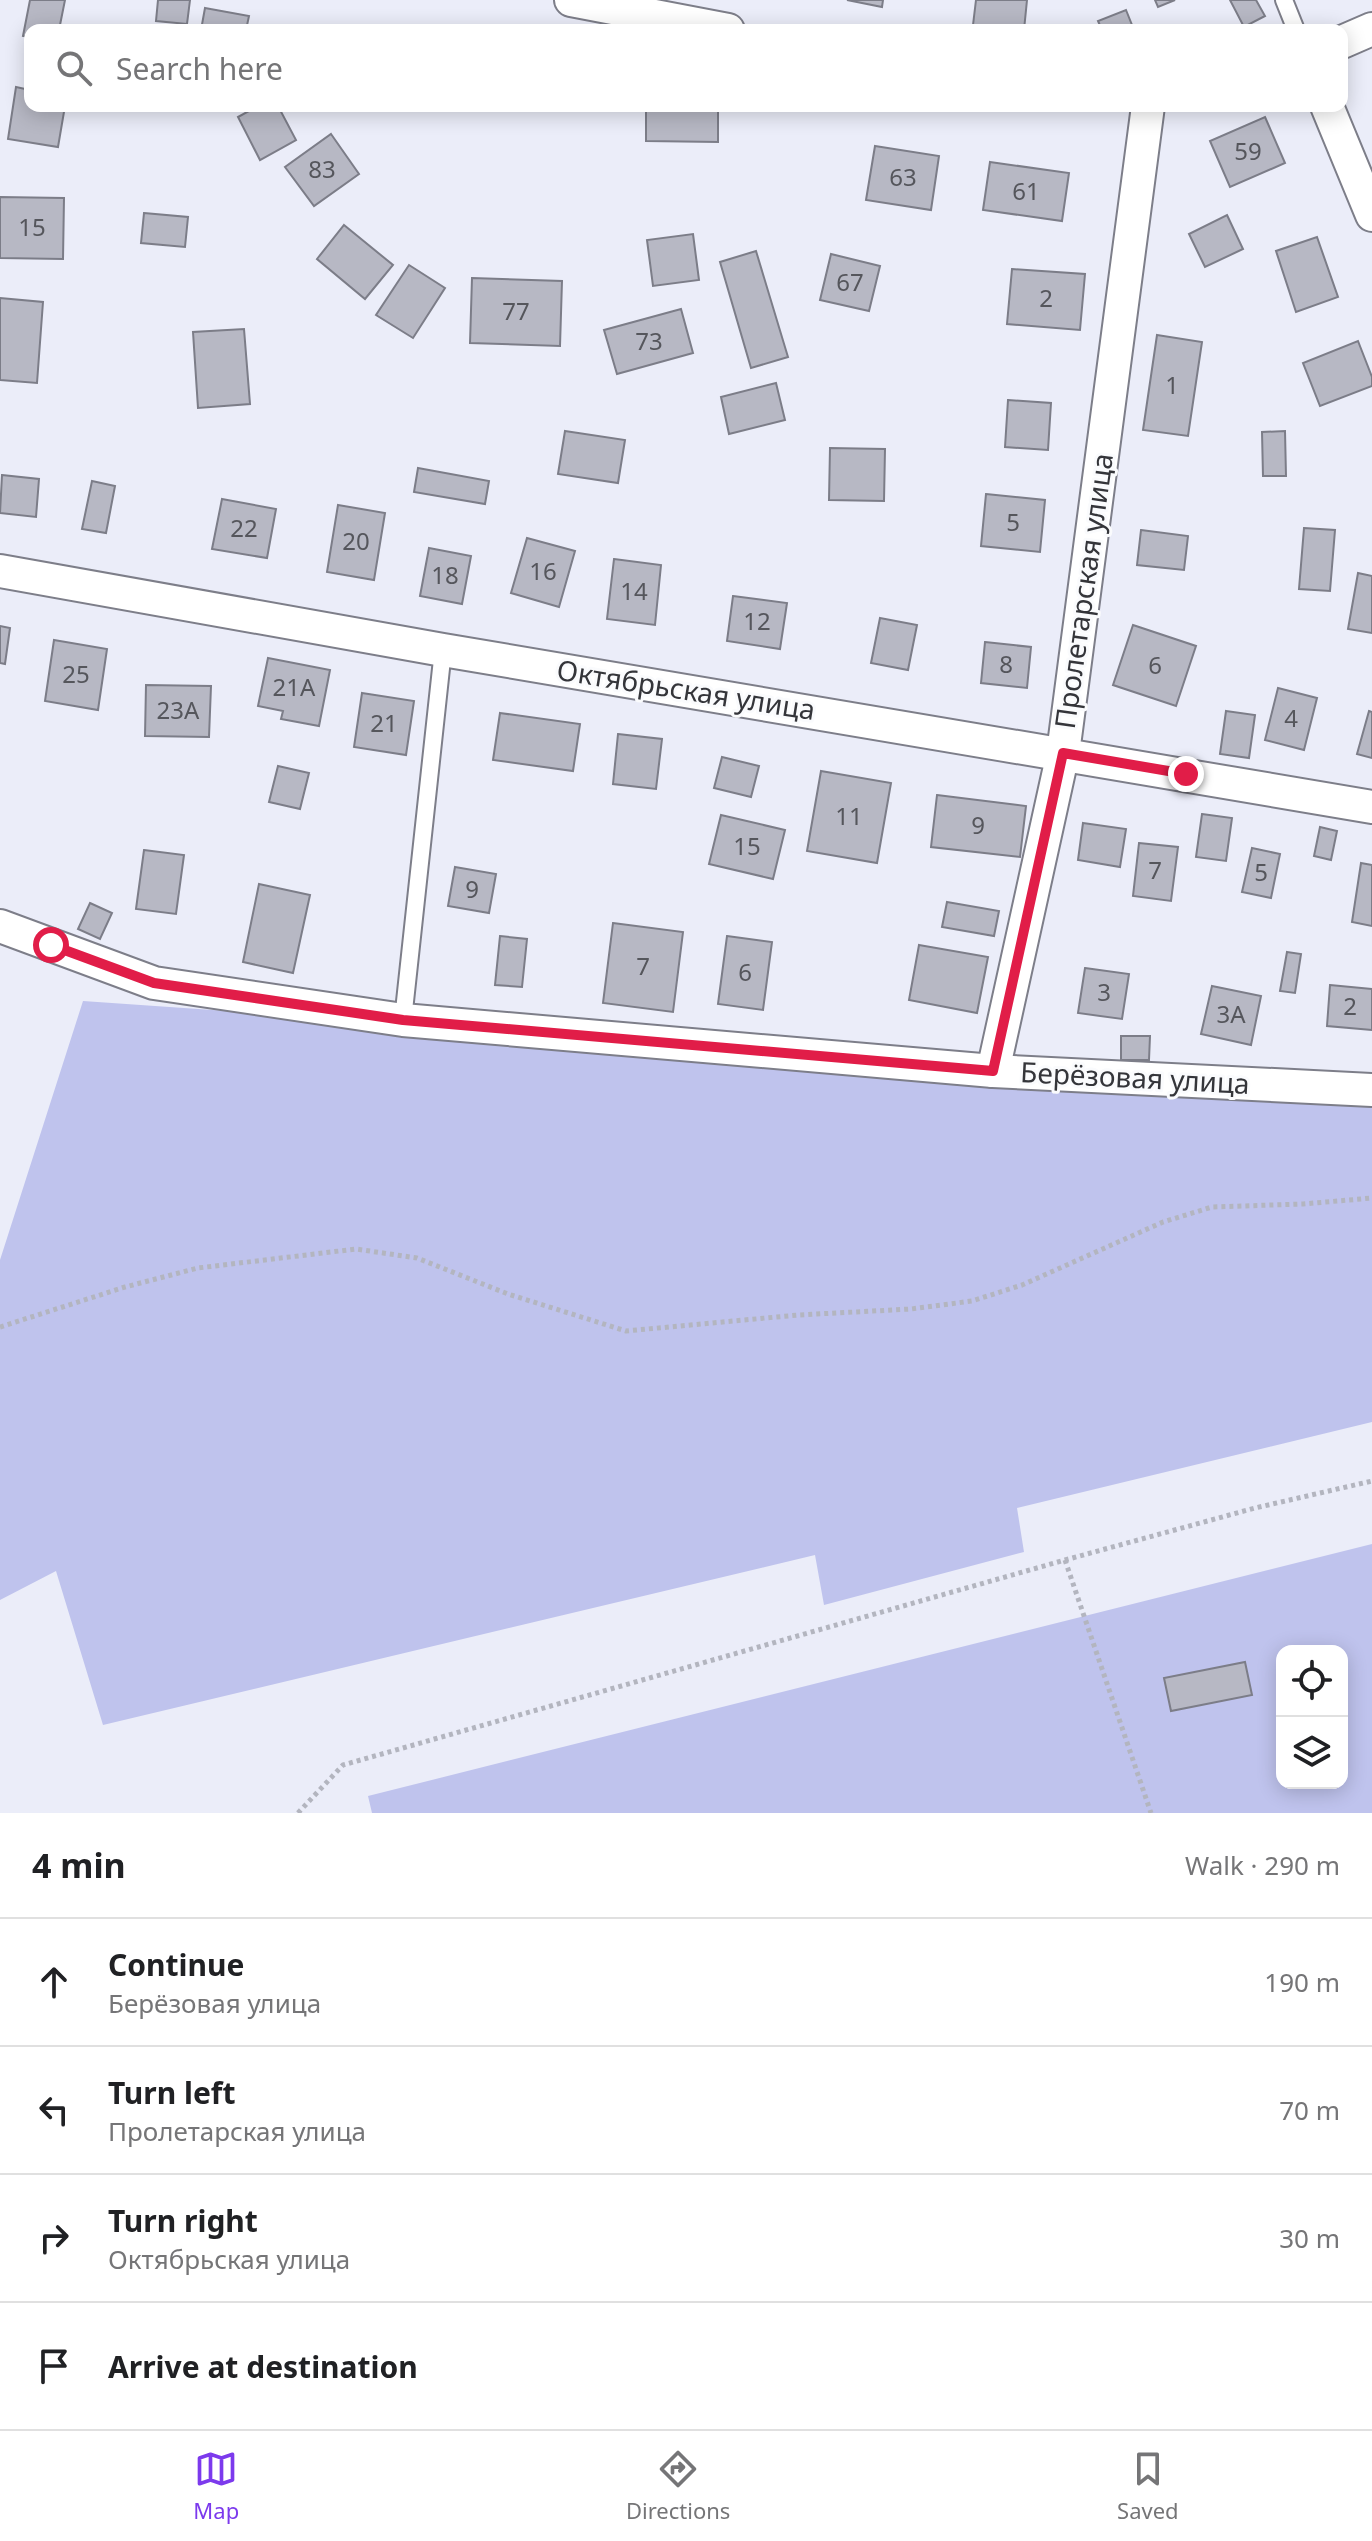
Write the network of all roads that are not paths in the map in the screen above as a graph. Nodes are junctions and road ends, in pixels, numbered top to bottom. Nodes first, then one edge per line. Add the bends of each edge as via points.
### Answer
1 (571, 0) edge
2 (1284, 0) edge
3 (697, 24) edge
4 (1294, 24) edge
5 (1372, 29) edge
6 (1348, 39) edge
7 (1147, 112) edge
8 (1329, 112) edge
9 (1372, 215) edge
10 (0, 571) edge
11 (443, 650) junction
12 (1063, 753) junction
13 (1372, 807) edge
14 (0, 926) edge
15 (403, 1020) junction
16 (993, 1071) junction
17 (1372, 1090) edge

1 - 3 street
2 - 4 lane
5 - 6 street
7 - 12 street, Пролетарская улица
8 - 9 street
10 - 11 street, Октябрьская улица
11 - 12 street, Октябрьская улица
11 - 15 lane
12 - 13 street, Октябрьская улица
12 - 16 street, Пролетарская улица
14 - 15 street, Берёзовая улица via 154,983
15 - 16 street, Берёзовая улица
16 - 17 street, Берёзовая улица

